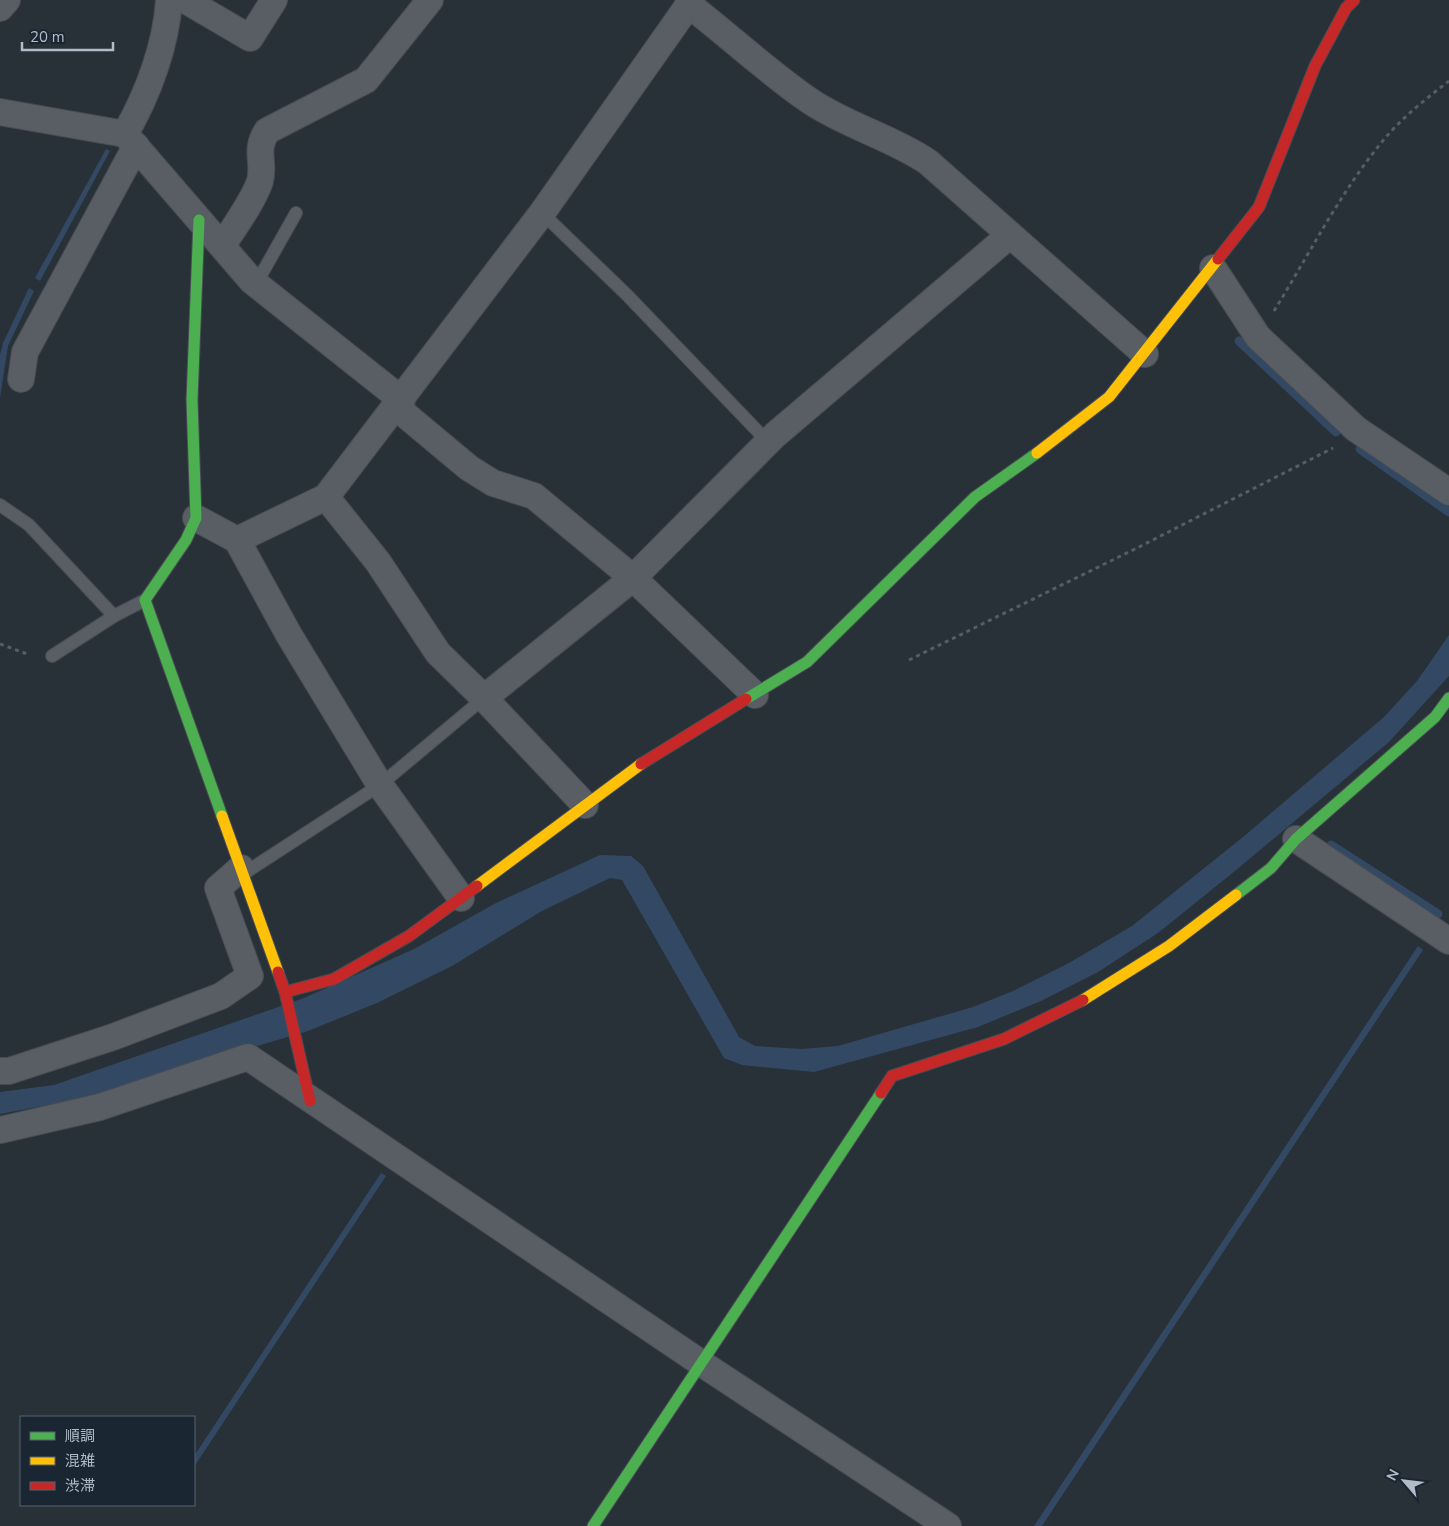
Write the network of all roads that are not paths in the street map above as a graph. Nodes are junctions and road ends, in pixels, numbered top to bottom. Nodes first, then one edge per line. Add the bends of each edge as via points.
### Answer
1 (8, 0) edge
2 (169, 0) edge
3 (185, 0) edge
4 (274, 0) edge
5 (430, 0) edge
6 (1354, 0) edge
7 (690, 2) edge
8 (0, 8) edge
9 (0, 112) edge
10 (131, 140) junction
11 (542, 213) junction
12 (296, 214) dead end
13 (199, 220) junction
14 (1010, 235) junction
15 (222, 246) junction
16 (1213, 268) junction
17 (256, 284) junction
18 (1144, 354) junction
19 (21, 379) dead end
20 (399, 404) junction
21 (768, 442) junction
22 (1449, 492) edge
23 (326, 497) junction
24 (0, 505) edge
25 (196, 518) junction
26 (237, 540) junction
27 (633, 578) junction
28 (145, 600) junction
29 (114, 616) junction
30 (52, 656) road end
31 (755, 695) junction
32 (484, 698) junction
33 (1449, 698) edge
34 (380, 785) junction
35 (585, 805) junction
36 (1296, 839) junction
37 (242, 871) junction
38 (461, 898) junction
39 (1449, 941) edge
40 (285, 992) junction
41 (0, 1071) edge
42 (310, 1101) junction
43 (0, 1130) edge
44 (701, 1363) junction
45 (593, 1526) edge
46 (948, 1526) edge

1 - 8 street
2 - 10 street via 168,22
3 - 4 street via 250,38
5 - 15 street via 366,80 267,131 260,142 260,180
6 - 16 street via 1346,8 1315,66 1259,207
7 - 11 street
7 - 14 street via 810,101 840,118 907,147 928,162
9 - 10 street
10 - 13 street
10 - 19 street via 25,352
11 - 20 street
11 - 21 lane via 627,295
12 - 17 lane
13 - 15 street
13 - 25 street via 192,400
14 - 18 street
14 - 21 street
15 - 17 street
16 - 18 street
16 - 22 street via 1258,338 1362,433
17 - 20 street
18 - 31 street via 1109,397 975,497 807,662
20 - 23 street
20 - 27 street via 469,468 493,483 534,496
21 - 27 street
23 - 26 street
23 - 32 street via 378,562 438,653
24 - 29 lane via 30,525
25 - 26 street
25 - 28 street via 186,540
26 - 34 street
27 - 31 street
27 - 32 street
28 - 29 lane
28 - 37 street
29 - 30 lane
31 - 35 street via 648,759
32 - 34 lane
32 - 35 street
33 - 36 street via 1435,717
34 - 37 lane
34 - 38 street
35 - 38 street
36 - 39 street
36 - 44 street via 1263,874 1169,946 1096,994 1004,1039 892,1076
37 - 40 street
37 - 41 street via 218,888 250,976 221,996 9,1071
38 - 40 street via 409,936 334,979
40 - 42 street
42 - 43 street via 248,1057 100,1107
42 - 44 street
44 - 45 street
44 - 46 street

